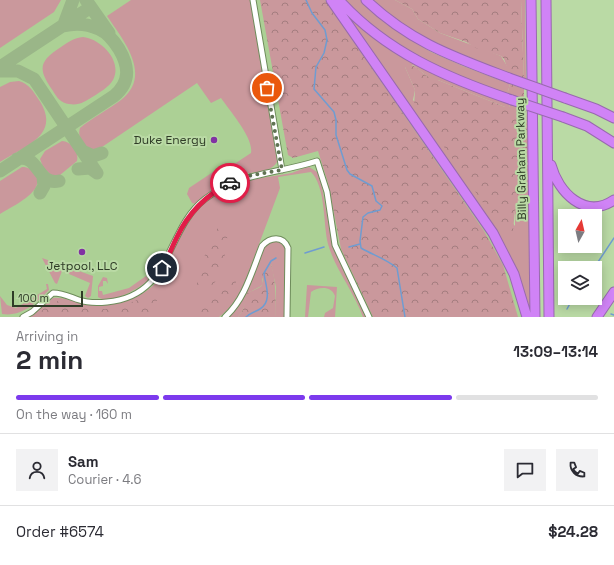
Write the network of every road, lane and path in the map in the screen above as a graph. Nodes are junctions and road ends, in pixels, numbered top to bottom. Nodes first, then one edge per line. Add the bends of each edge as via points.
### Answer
1 (253, 0) edge
2 (331, 0) edge
3 (339, 0) edge
4 (366, 0) edge
5 (531, 0) edge
6 (546, 0) edge
7 (614, 118) edge
8 (614, 143) edge
9 (548, 152) junction
10 (315, 156) dead end
11 (317, 161) junction
12 (282, 170) junction
13 (614, 200) edge
14 (614, 292) edge
15 (23, 317) edge
16 (225, 317) edge
17 (288, 317) edge
18 (369, 317) edge
19 (527, 317) edge
20 (535, 317) edge
21 (549, 317) edge
22 (597, 317) edge

1 - 12 street
2 - 19 highway via 493,233 514,274
3 - 8 highway, bridge via 374,33 414,60 446,76 587,126
4 - 7 highway, bridge via 419,41 446,54 596,109
5 - 20 highway, Billy Graham Parkway
6 - 9 highway
9 - 13 highway via 554,174 563,191 575,201 593,207 606,205
9 - 21 highway
10 - 11 street
11 - 12 street
11 - 18 street via 326,192 335,245
12 - 15 street via 240,179 204,200 184,224 166,263 158,274 147,286 132,295 115,301 95,303 53,293
14 - 22 highway
16 - 17 street via 244,291 262,246 272,239 283,240 288,248

